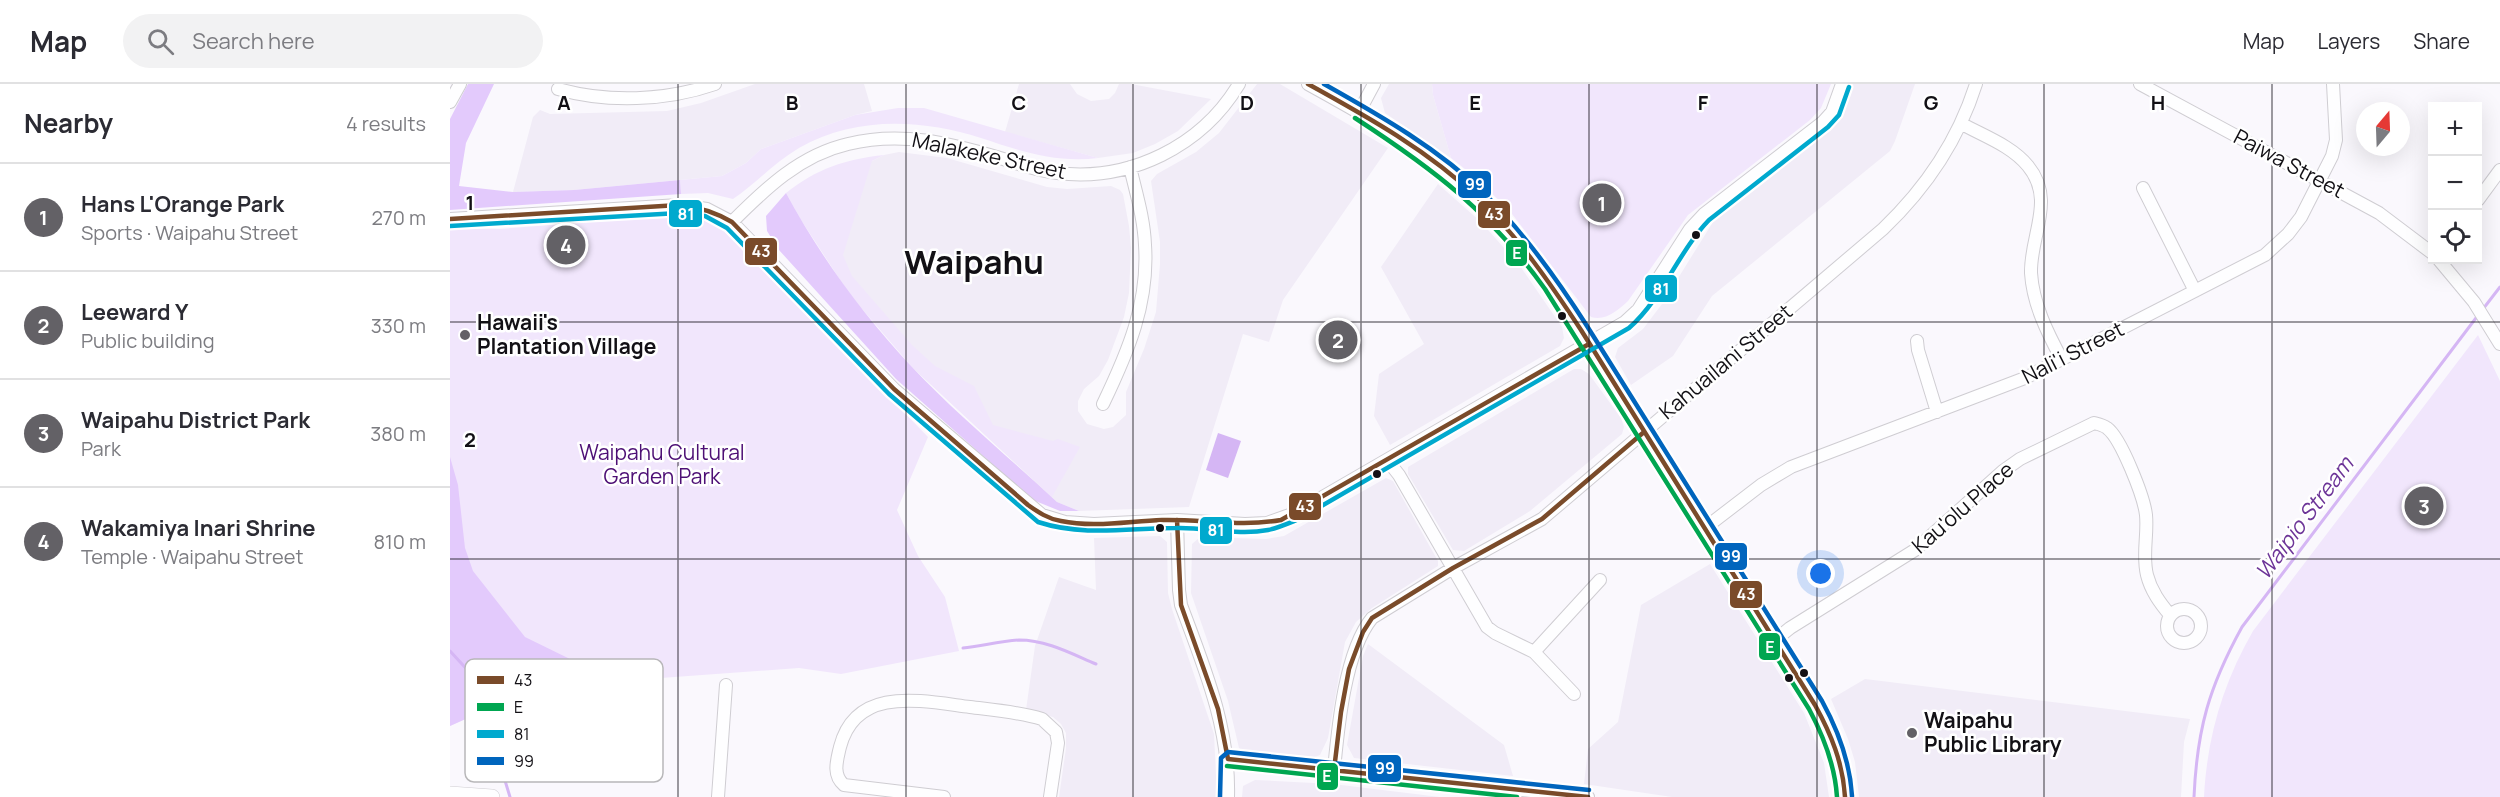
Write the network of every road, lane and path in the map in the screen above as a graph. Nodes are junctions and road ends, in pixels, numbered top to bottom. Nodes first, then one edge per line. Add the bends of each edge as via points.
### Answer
1 (460, 84) edge
2 (715, 84) edge
3 (1239, 84) edge
4 (1308, 84) edge
5 (1374, 84) edge
6 (1842, 84) edge
7 (1976, 84) edge
8 (2140, 84) edge
9 (2333, 84) edge
10 (558, 89) dead end
11 (450, 102) edge
12 (1359, 112) junction
13 (1962, 124) junction
14 (1130, 167) junction
15 (2500, 170) edge
16 (2320, 180) junction
17 (2143, 188) dead end
18 (2482, 195) edge
19 (450, 219) edge
20 (732, 222) junction
21 (2428, 249) edge
22 (2442, 264) edge
23 (2195, 291) junction
24 (1917, 340) dead end
25 (1589, 344) junction
26 (2500, 344) edge
27 (2062, 360) junction
28 (1103, 404) dead end
29 (1937, 412) junction
30 (1644, 432) junction
31 (1388, 461) junction
32 (1177, 519) junction
33 (1705, 528) junction
34 (1453, 568) junction
35 (1600, 580) dead end
36 (2170, 615) dead end
37 (1775, 640) junction
38 (1534, 652) junction
39 (726, 685) dead end
40 (1574, 694) dead end
41 (1228, 759) junction
42 (1334, 770) junction
43 (450, 794) edge
44 (474, 796) edge
45 (492, 797) edge
46 (718, 797) edge
47 (944, 797) edge
48 (1050, 797) edge
49 (1228, 797) edge
50 (1588, 797) edge
51 (1845, 797) edge

1 - 11 street
2 - 10 street via 654,97 585,96
3 - 14 street, Malakeke Street via 1213,119 1184,143
4 - 12 street
5 - 12 street
6 - 25 street via 1828,117 1704,214 1690,229 1638,310 1615,330
7 - 13 street, Kahuailani Street
8 - 16 street, Paiwa Street
9 - 16 street, Nali'i Street via 2336,140
12 - 25 street via 1425,155 1486,206 1521,245
13 - 27 street via 2016,154 2039,183 2042,208 2032,257 2032,287
13 - 30 street, Kahuailani Street via 1919,190 1890,223
14 - 20 street, Malakeke Street via 1083,174 1057,173 942,142 876,139 847,144 804,162 777,180
14 - 28 street via 1142,217 1144,285 1133,338
15 - 18 street
16 - 21 street, Paiwa Street via 2379,213
16 - 23 street, Nali'i Street via 2295,226 2274,248
17 - 23 street
19 - 20 street via 679,205 707,209
20 - 32 street via 894,388 1042,515 1084,523
22 - 26 street via 2474,302
23 - 27 street, Nali'i Street
24 - 29 street
25 - 30 street
25 - 31 street
27 - 29 street, Nali'i Street
29 - 33 street, Nali'i Street via 1791,467
30 - 33 street
30 - 34 street, Kahuailani Street via 1542,519
31 - 32 street via 1281,520 1245,524
31 - 34 street
32 - 41 street via 1181,606 1218,709
33 - 37 street
34 - 38 street via 1487,627
34 - 42 street, Kahuailani Street via 1384,609 1364,629 1352,657
35 - 38 street
36 - 37 street, Kau'olu Place via 2148,577 2142,492 2111,433 2094,423 2020,459 1915,550
37 - 51 street via 1831,734 1841,765
38 - 40 street
39 - 46 street
41 - 42 street
41 - 49 street
42 - 50 street
43 - 44 main road
44 - 45 main road
47 - 48 street via 838,780 839,750 851,722 880,704 911,699 1042,719 1056,732 1058,742

